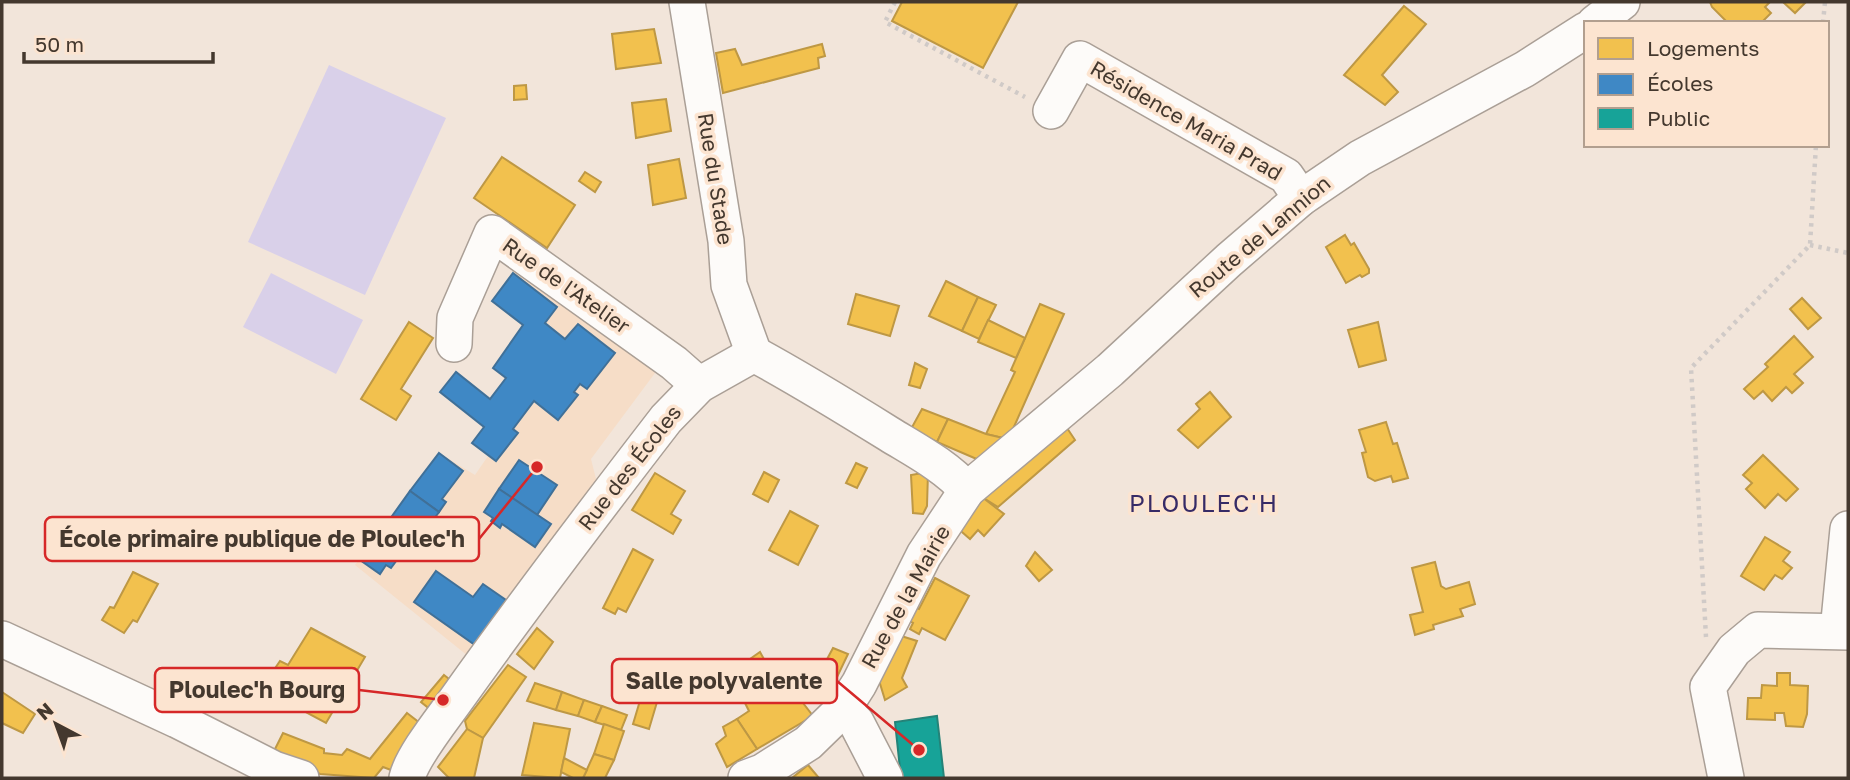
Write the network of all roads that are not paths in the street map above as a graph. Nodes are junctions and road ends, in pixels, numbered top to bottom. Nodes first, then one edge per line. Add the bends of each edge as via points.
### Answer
1 (687, 2) edge
2 (1622, 2) edge
3 (1598, 21) edge
4 (1584, 31) edge
5 (1051, 111) road end
6 (1301, 198) junction
7 (454, 344) dead end
8 (754, 354) junction
9 (699, 385) junction
10 (967, 490) junction
11 (1848, 529) edge
12 (1843, 631) edge
13 (2, 639) edge
14 (843, 709) junction
15 (301, 778) edge
16 (407, 778) edge
17 (746, 778) edge
18 (885, 778) edge
19 (1726, 778) edge

1 - 8 street, Rue du Stade via 726,240 729,285
2 - 3 street
4 - 6 street, Route de Lannion via 1360,158
5 - 6 street, Résidence Maria Prad via 1080,59 1286,176
6 - 10 street, Route de Lannion via 1110,370
7 - 9 street, Rue de l'Atelier via 455,318 492,233
8 - 9 street, Rue des Écoles
8 - 10 street via 912,448
9 - 16 street, Rue des Écoles via 666,419 570,545 437,728
10 - 14 street, Rue de la Mairie via 924,555
11 - 12 street
12 - 19 street via 1758,631 1734,650 1709,687
13 - 15 street
14 - 17 street, Rue de la Mairie via 808,743
14 - 18 street via 856,722

